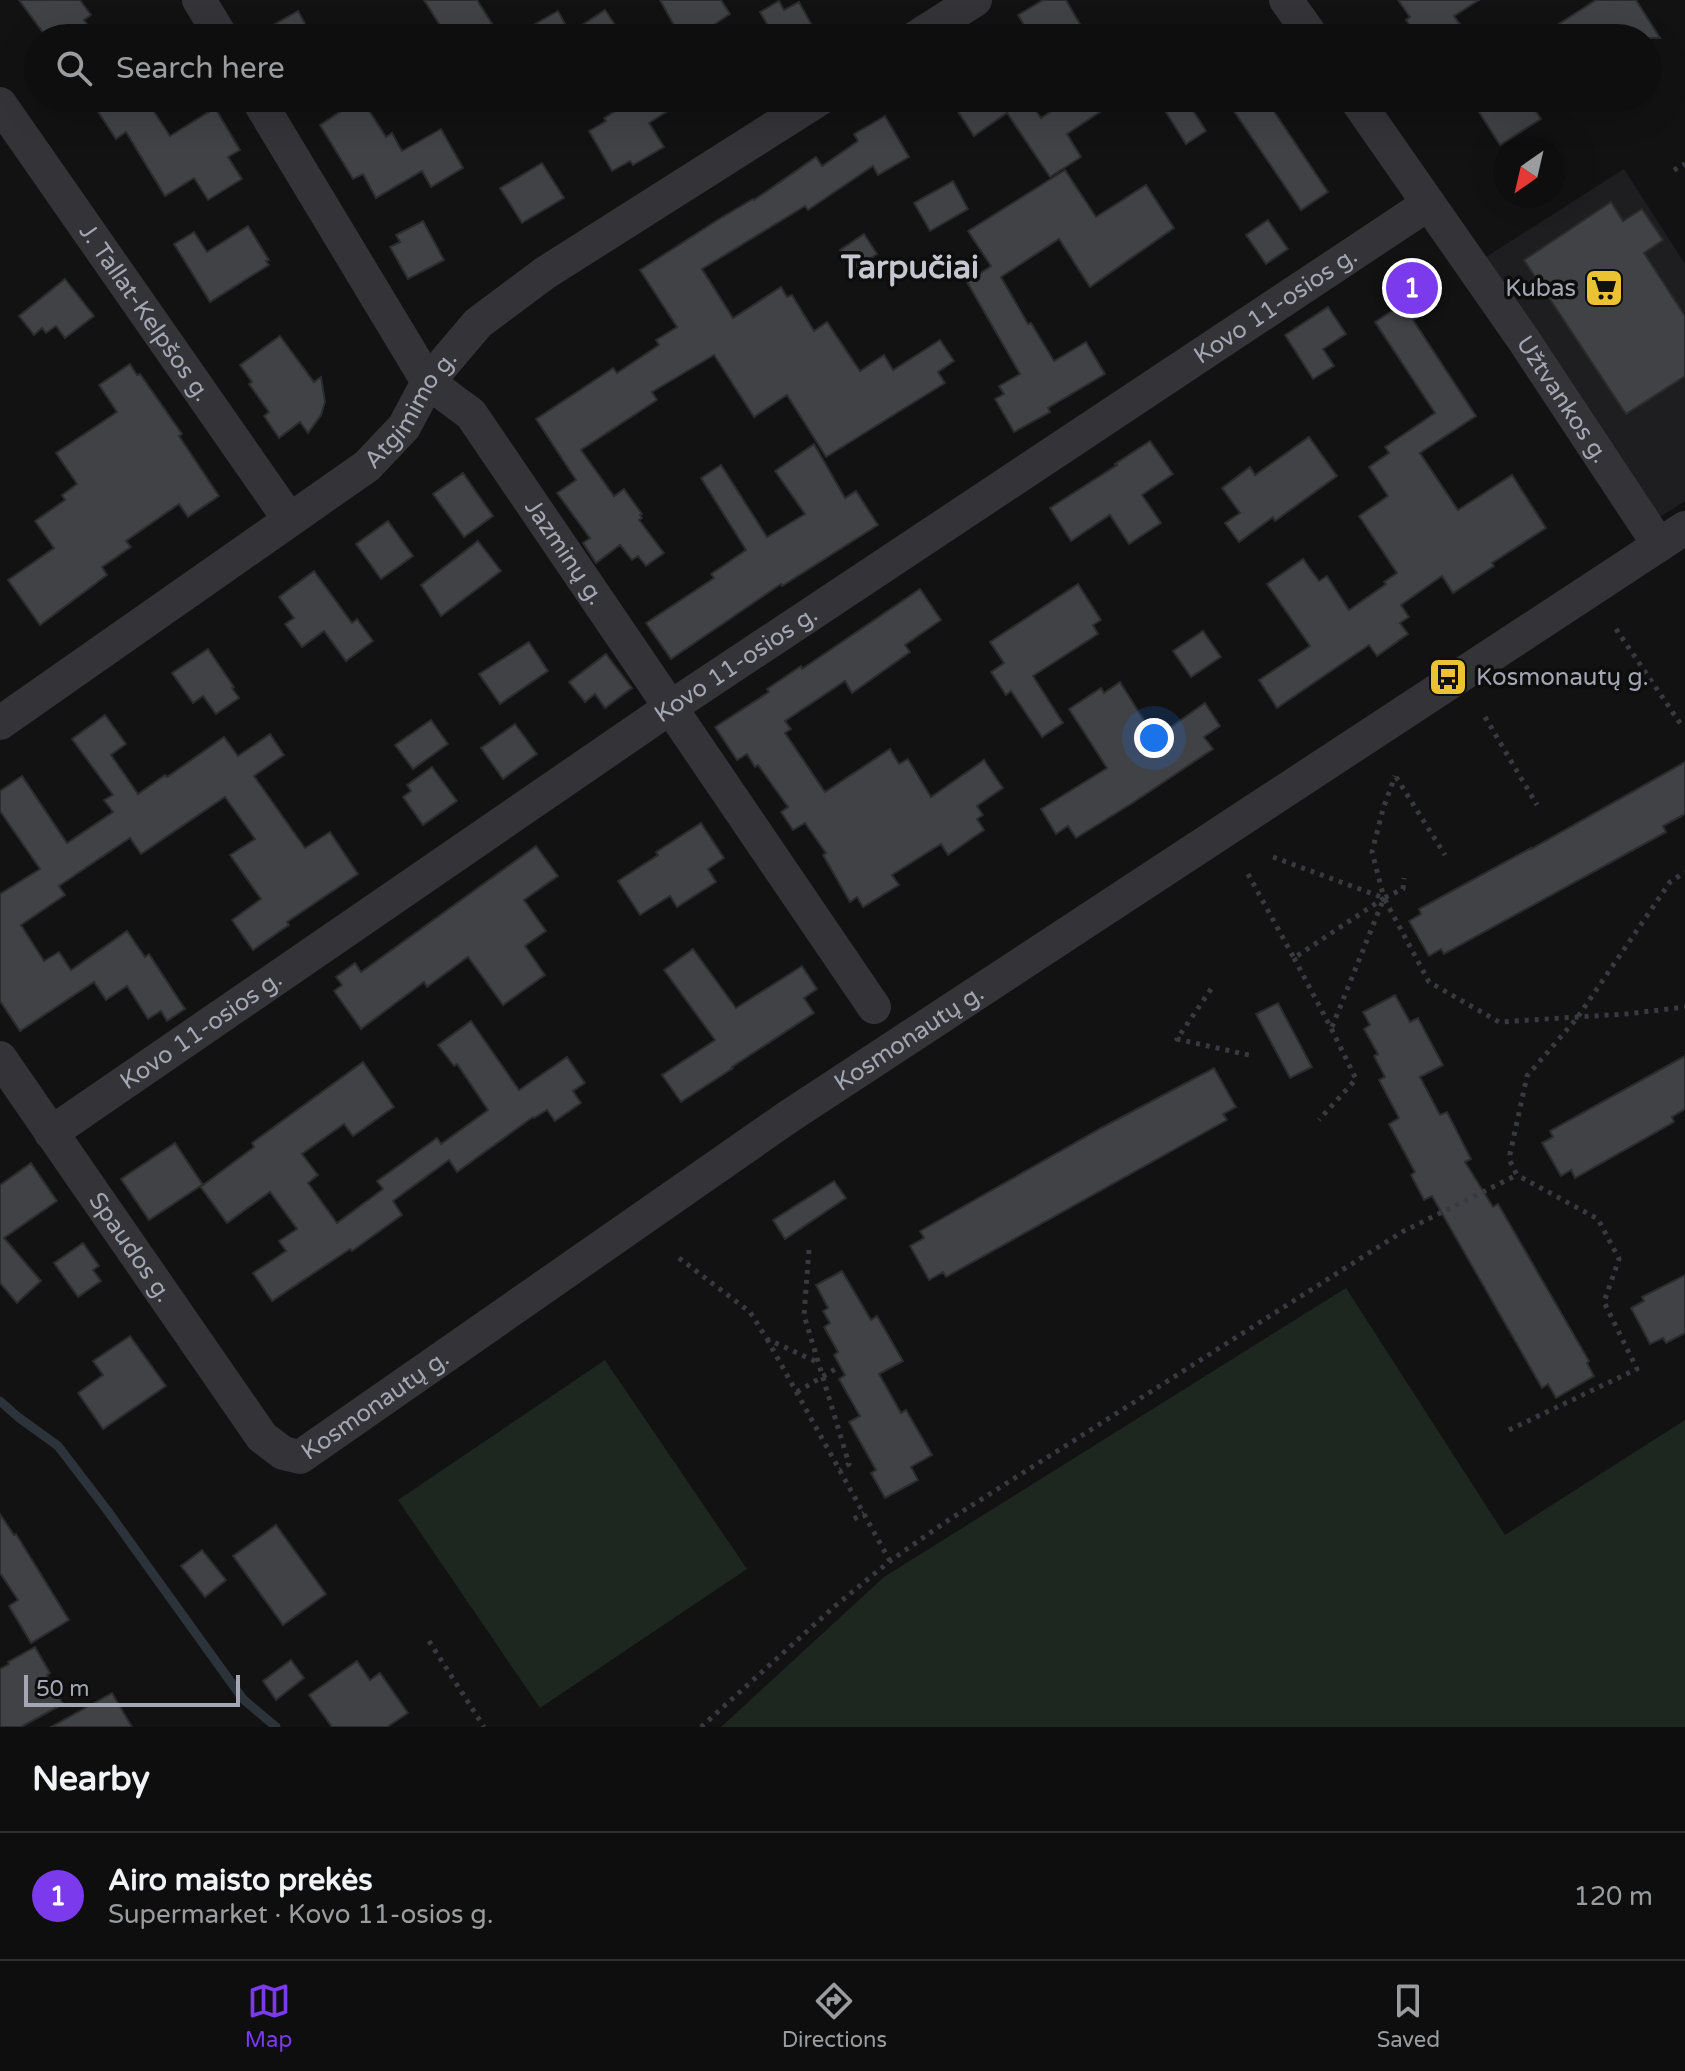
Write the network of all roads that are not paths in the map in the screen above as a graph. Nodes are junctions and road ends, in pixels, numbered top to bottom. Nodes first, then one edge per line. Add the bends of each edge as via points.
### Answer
1 (199, 0) edge
2 (975, 0) edge
3 (1286, 0) edge
4 (214, 24) edge
5 (937, 24) edge
6 (1303, 24) edge
7 (0, 104) edge
8 (265, 112) edge
9 (799, 112) edge
10 (1365, 112) edge
11 (1428, 204) junction
12 (428, 382) junction
13 (289, 519) junction
14 (1672, 537) edge
15 (671, 707) junction
16 (0, 723) edge
17 (874, 1007) dead end
18 (0, 1058) edge
19 (51, 1133) junction
20 (262, 1437) joint

1 - 4 street
2 - 5 street
3 - 6 street
7 - 13 street, J. Tallat-Kelpšos g.
8 - 12 street, Jazminų g.
9 - 12 street, Atgimimo g. via 545,273 478,323
10 - 11 street, Užtvankos g.
11 - 14 street, Užtvankos g.
11 - 15 street, Kovo 11-osios g.
12 - 13 street, Atgimimo g. via 404,427 367,466
12 - 15 street, Jazminų g. via 471,414
13 - 16 street, Atgimimo g.
14 - 20 street, Kosmonautų g. via 788,1117 300,1457 283,1453
15 - 17 street, Jazminų g.
15 - 19 street, Kovo 11-osios g.
18 - 19 street, Spaudos g.
19 - 20 street, Spaudos g.

